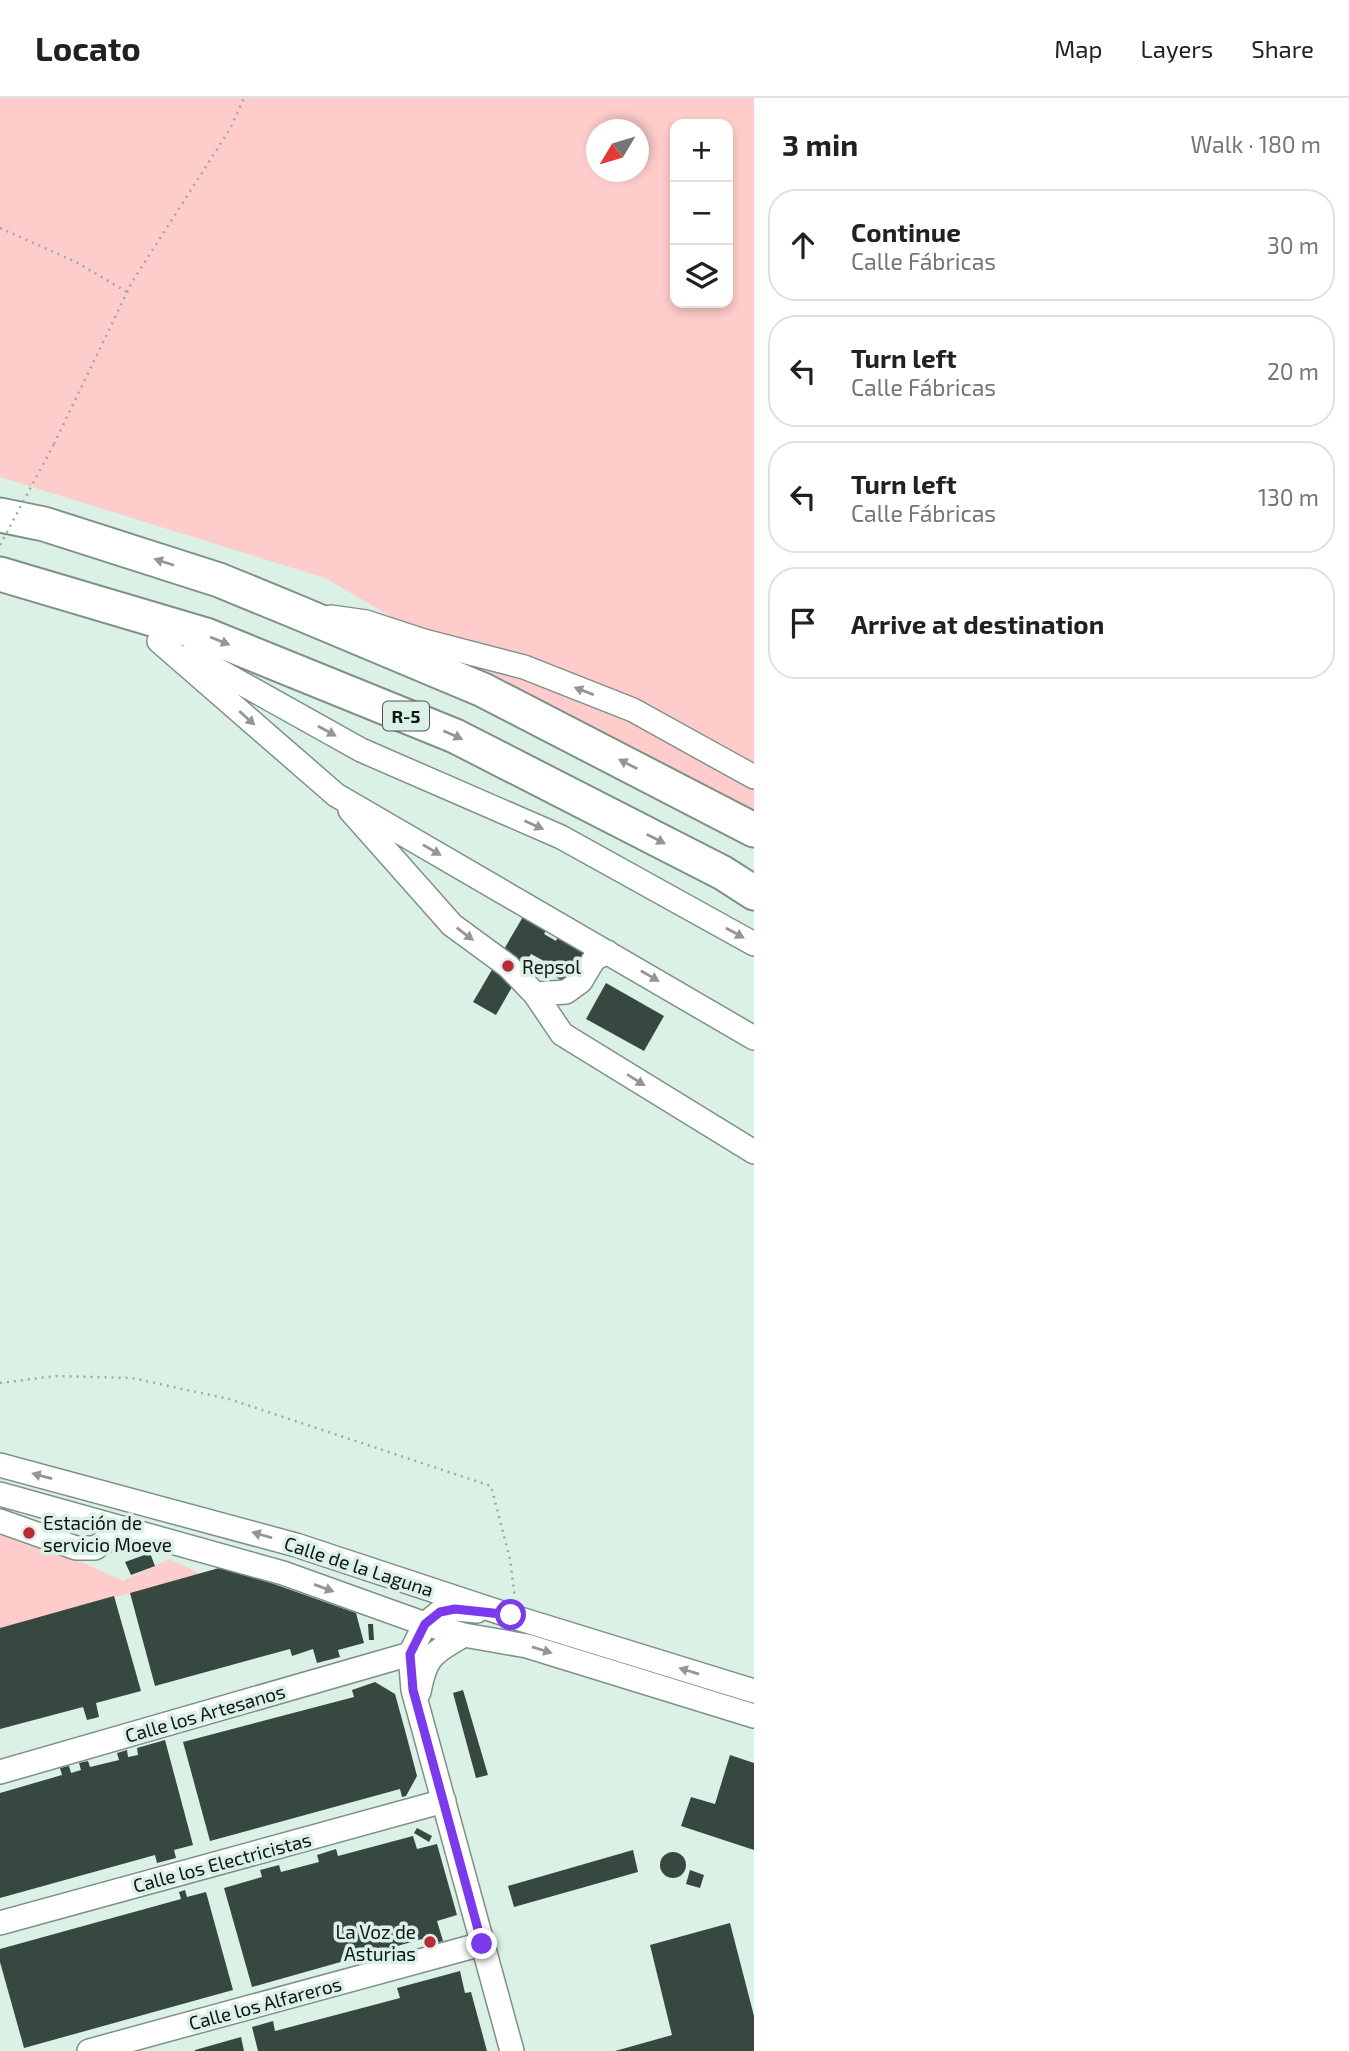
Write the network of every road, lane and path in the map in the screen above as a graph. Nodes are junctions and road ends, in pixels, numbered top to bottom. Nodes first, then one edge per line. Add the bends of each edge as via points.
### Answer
1 (244, 98) edge
2 (0, 228) edge
3 (127, 292) junction
4 (0, 515) edge
5 (0, 545) edge
6 (0, 574) edge
7 (38, 584) junction
8 (297, 612) junction
9 (159, 641) junction
10 (754, 777) edge
11 (336, 795) junction
12 (754, 830) edge
13 (754, 893) edge
14 (754, 944) edge
15 (607, 952) junction
16 (535, 994) junction
17 (754, 1038) edge
18 (754, 1152) edge
19 (0, 1383) edge
20 (0, 1465) edge
21 (0, 1494) edge
22 (0, 1521) edge
23 (125, 1528) junction
24 (514, 1616) junction
25 (425, 1624) junction
26 (464, 1635) junction
27 (410, 1654) junction
28 (754, 1691) edge
29 (417, 1702) junction
30 (754, 1716) edge
31 (0, 1772) edge
32 (444, 1801) junction
33 (0, 1923) edge
34 (482, 1944) junction
35 (89, 2051) edge
36 (512, 2051) edge

1 - 3 path via 230,129
2 - 3 path via 76,262
3 - 5 path, bridge
8 -> 4 highway via 219,580 44,524
6 - 7 highway, R-5
7 - 9 highway via 104,622
7 -> 13 highway, R-5 via 206,635 456,736
10 -> 8 street via 633,710 524,667 366,622
12 -> 8 highway via 483,690
9 -> 11 street
9 -> 14 street via 361,750 561,837
11 -> 15 street
11 -> 16 street via 452,925 508,966
15 - 16 street via 594,959 581,981 566,992
15 -> 17 street
16 -> 18 street via 562,1034
19 - 24 path via 57,1376 132,1378 229,1399 491,1486 510,1559
24 -> 20 street, Calle de la Laguna via 296,1545
21 - 23 street, Calle de la Laguna
22 - 23 street via 76,1548 95,1548
23 -> 25 street, Calle de la Laguna via 283,1573
24 - 25 street via 455,1609 440,1612
28 -> 24 street, Calle de la Laguna
25 - 26 street, Calle de la Laguna
25 - 27 street
26 - 29 street via 427,1661
26 -> 30 street, Calle de la Laguna via 527,1646
27 - 29 street
27 - 31 street, Calle los Artesanos
29 - 32 street
32 - 33 street, Calle los Electricistas
32 - 34 street
34 - 35 street, Calle los Alfareros
34 - 36 street

